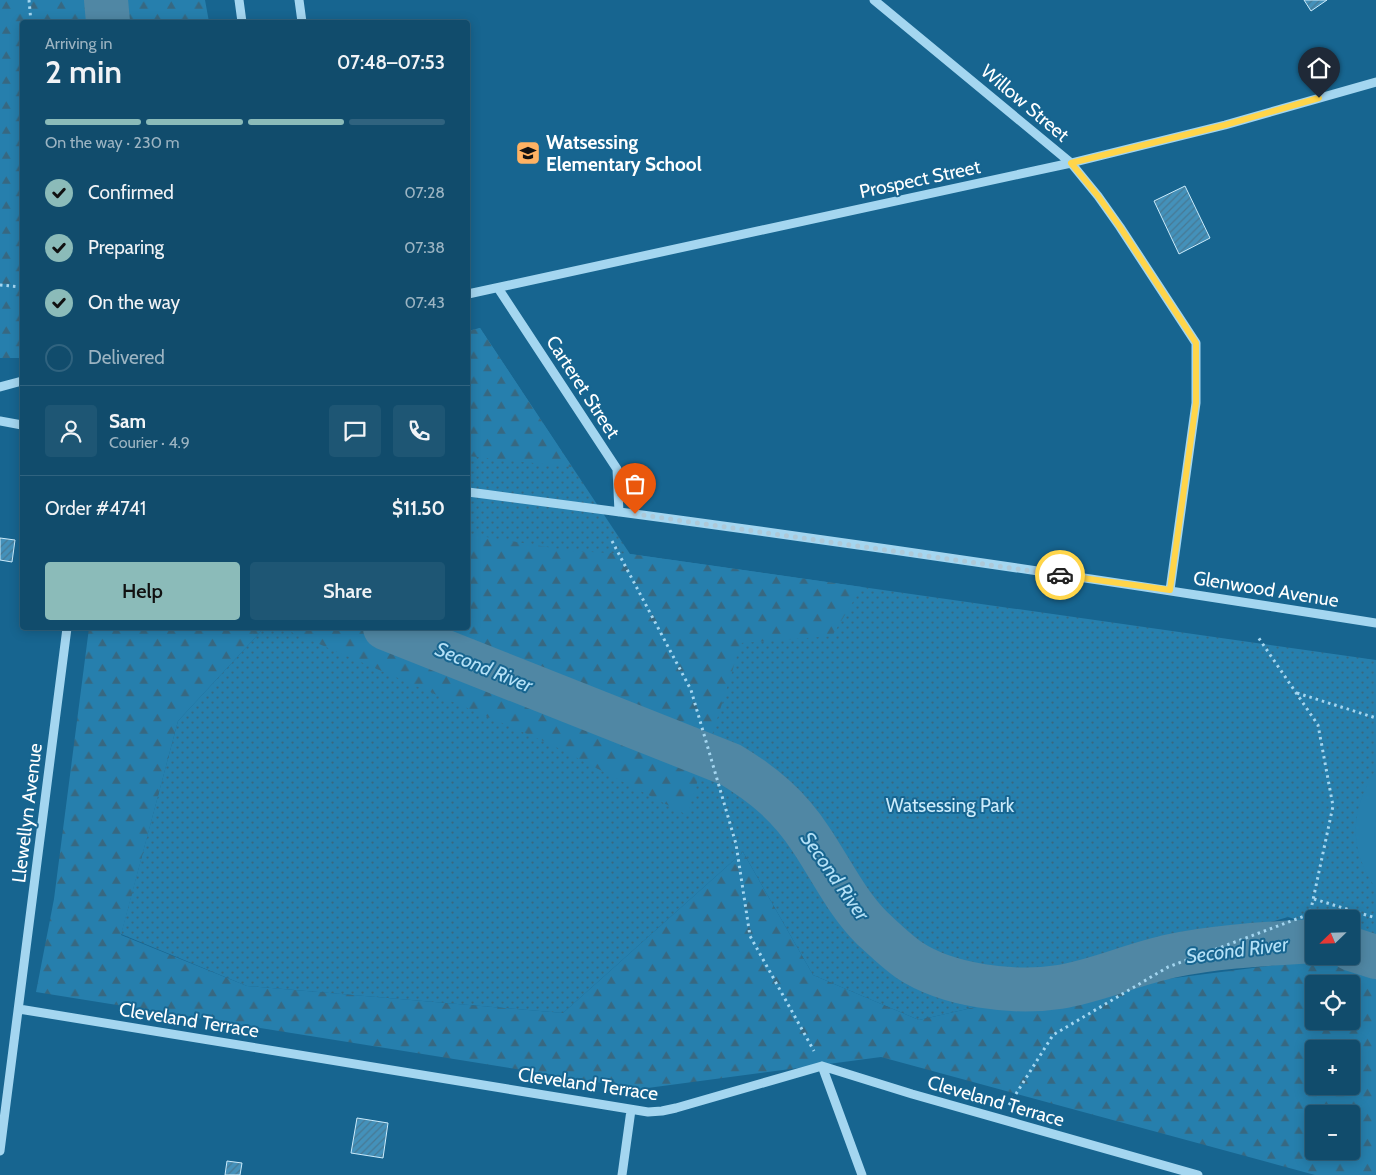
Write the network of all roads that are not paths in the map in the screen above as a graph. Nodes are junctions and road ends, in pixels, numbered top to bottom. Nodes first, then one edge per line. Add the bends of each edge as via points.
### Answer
1 (239, 0) edge
2 (299, 0) edge
3 (874, 0) edge
4 (242, 20) edge
5 (302, 20) edge
6 (1376, 82) edge
7 (1071, 163) junction
8 (498, 288) junction
9 (470, 294) edge
10 (20, 381) edge
11 (0, 386) edge
12 (0, 421) edge
13 (20, 425) edge
14 (470, 492) edge
15 (620, 512) junction
16 (1170, 590) junction
17 (1376, 623) edge
18 (68, 630) edge
19 (19, 1009) junction
20 (822, 1066) junction
21 (631, 1110) junction
22 (0, 1151) edge
23 (622, 1175) edge
24 (862, 1175) edge
25 (1198, 1175) edge

1 - 4 street
2 - 5 street
3 - 7 street, Willow Street
6 - 7 street, Prospect Street via 1225,125
7 - 8 street, Prospect Street
7 - 16 street, Willow Street via 1120,227 1196,343 1196,403
8 - 9 street, Prospect Street
8 - 15 street, Carteret Street via 617,469
10 - 11 street
12 - 13 street
14 - 15 street, Glenwood Avenue
15 - 16 street, Glenwood Avenue
16 - 17 street, Glenwood Avenue
18 - 19 street, Llewellyn Avenue
19 - 21 street, Cleveland Terrace
19 - 22 street, Llewellyn Avenue
20 - 21 street, Cleveland Terrace via 669,1110
20 - 24 street
20 - 25 street, Cleveland Terrace
21 - 23 street

